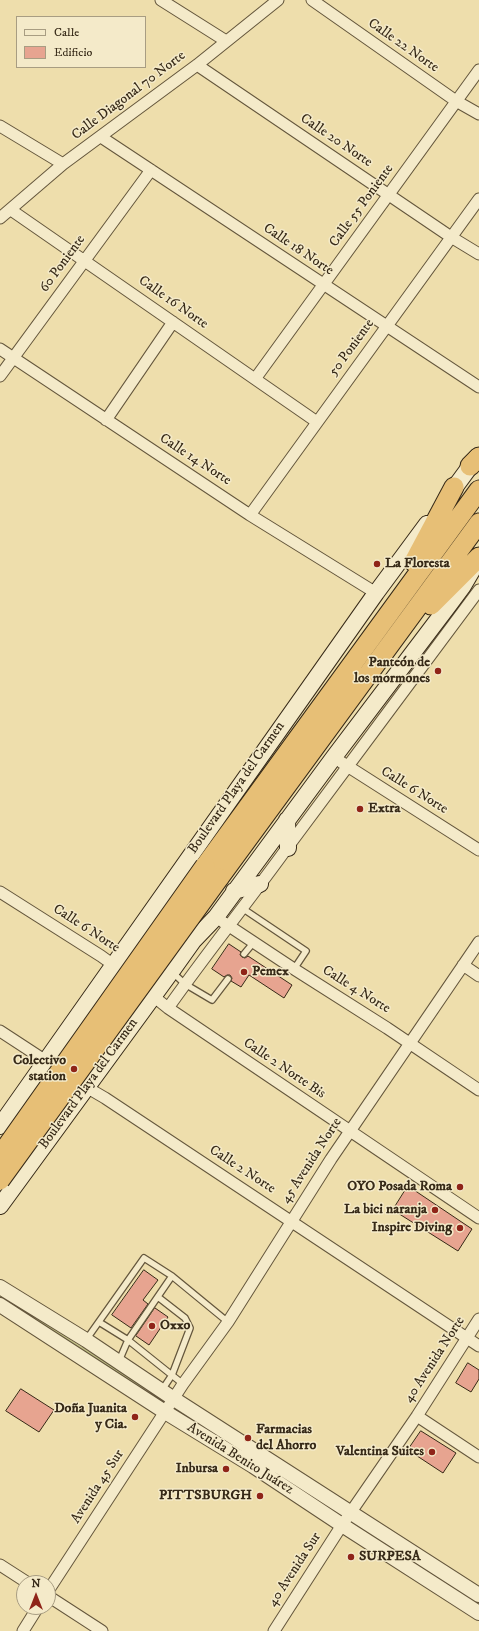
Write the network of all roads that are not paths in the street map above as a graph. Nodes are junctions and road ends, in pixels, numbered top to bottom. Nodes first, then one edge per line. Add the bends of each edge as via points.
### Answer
1 (161, 0) edge
2 (278, 0) edge
3 (312, 0) edge
4 (226, 41) junction
5 (197, 65) junction
6 (479, 70) edge
7 (456, 101) junction
8 (479, 114) edge
9 (0, 126) edge
10 (101, 137) junction
11 (63, 164) junction
12 (151, 170) junction
13 (389, 195) junction
14 (479, 199) edge
15 (11, 210) junction
16 (0, 218) edge
17 (451, 237) junction
18 (479, 254) edge
19 (84, 260) junction
20 (324, 285) junction
21 (173, 322) junction
22 (386, 326) junction
23 (0, 349) edge
24 (13, 358) junction
25 (0, 376) edge
26 (255, 379) junction
27 (479, 387) edge
28 (106, 420) junction
29 (317, 422) junction
30 (476, 459) edge
31 (454, 487) junction
32 (479, 490) edge
33 (250, 514) junction
34 (479, 523) edge
35 (479, 557) edge
36 (474, 591) edge
37 (376, 593) junction
38 (381, 625) junction
39 (390, 645) junction
40 (334, 757) junction
41 (348, 765) junction
42 (287, 820) junction
43 (288, 848) junction
44 (479, 850) edge
45 (212, 872) junction
46 (260, 884) junction
47 (234, 891) junction
48 (0, 892) edge
49 (241, 908) junction
50 (222, 921) junction
51 (254, 942) junction
52 (479, 942) edge
53 (244, 954) dead end
54 (114, 965) junction
55 (463, 966) junction
56 (294, 969) junction
57 (172, 972) junction
58 (479, 976) edge
59 (228, 979) dead end
60 (185, 984) junction
61 (153, 997) junction
62 (168, 1008) junction
63 (0, 1031) edge
64 (410, 1043) junction
65 (46, 1061) junction
66 (86, 1087) junction
67 (479, 1090) edge
68 (0, 1126) edge
69 (350, 1131) junction
70 (0, 1156) edge
71 (0, 1180) edge
72 (0, 1206) edge
73 (479, 1218) edge
74 (291, 1221) junction
75 (172, 1276) junction
76 (0, 1281) edge
77 (4, 1289) edge
78 (158, 1297) junction
79 (0, 1305) edge
80 (479, 1319) edge
81 (99, 1322) junction
82 (228, 1322) junction
83 (466, 1338) junction
84 (86, 1340) junction
85 (128, 1340) junction
86 (479, 1346) edge
87 (118, 1361) junction
88 (172, 1375) junction
89 (183, 1384) junction
90 (168, 1395) junction
91 (165, 1412) junction
92 (417, 1416) junction
93 (479, 1457) edge
94 (351, 1512) junction
95 (342, 1525) junction
96 (0, 1565) edge
97 (16, 1575) edge
98 (56, 1579) edge
99 (479, 1595) edge
100 (56, 1601) edge
101 (479, 1614) edge
102 (33, 1615) edge
103 (22, 1631) edge
104 (102, 1631) edge
105 (274, 1631) edge

1 - 4 street
2 - 4 street, Calle Diagonal 70 Norte
3 - 7 street, Calle 22 Norte
4 - 5 street, Calle Diagonal 70 Norte
5 - 10 street, Calle Diagonal 70 Norte
5 - 13 street, Calle 20 Norte
6 - 7 street, Calle 55 Poniente
7 - 8 street, Calle 22 Norte
7 - 13 street, Calle 55 Poniente
9 - 11 street
10 - 11 street, Calle Diagonal 70 Norte
10 - 12 street, Calle 18 Norte
11 - 15 street, Calle Diagonal 70 Norte
12 - 19 street, 60 Poniente
12 - 20 street, Calle 18 Norte
13 - 17 street, Calle 20 Norte
13 - 20 street, Calle 55 Poniente
14 - 17 street, 50 Poniente
15 - 16 street, Calle Diagonal 70 Norte
15 - 19 street, Calle 16 Norte
17 - 18 street, Calle 20 Norte
17 - 22 street, 50 Poniente
19 - 21 street, Calle 16 Norte
19 - 24 street, 60 Poniente
20 - 22 street, Calle 18 Norte
20 - 26 street, Calle 55 Poniente
21 - 26 street, Calle 16 Norte
21 - 28 street
22 - 27 street, Calle 18 Norte
22 - 29 street, 50 Poniente
23 - 24 street, Calle 14 Norte
24 - 25 street, 60 Poniente
24 - 28 street, Calle 14 Norte
26 - 29 street, Calle 16 Norte
28 - 33 street, Calle 14 Norte
29 - 33 street, 50 Poniente
30 - 31 main road, Boulevard Playa del Carmen
31 - 37 main road, Boulevard Playa del Carmen
31 - 38 highway
32 - 38 highway
33 - 37 street, Calle 14 Norte
34 - 39 highway
35 - 36 main road, Boulevard Playa del Carmen
35 - 39 highway
36 - 40 main road, Boulevard Playa del Carmen
36 - 41 street
37 - 54 main road, Boulevard Playa del Carmen
38 - 45 highway
39 - 45 highway
40 - 41 street, Calle 6 Norte
40 - 42 main road, Boulevard Playa del Carmen
41 - 43 street
41 - 44 street, Calle 6 Norte
42 - 43 main road
42 - 47 main road, Boulevard Playa del Carmen
43 - 46 street
45 - 70 highway, bridge
45 - 71 highway, bridge
46 - 47 main road
46 - 49 street
47 - 50 main road, Boulevard Playa del Carmen
48 - 54 street, Calle 6 Norte
49 - 50 street
49 - 56 lane via 306,951
50 - 51 street, Calle 4 Norte
50 - 57 main road, Boulevard Playa del Carmen via 193,941
50 - 60 street
51 - 53 lane
51 - 56 street, Calle 4 Norte
52 - 55 street, 45 Avenida Norte
54 - 61 street, Calle 6 Norte
54 - 65 main road, Boulevard Playa del Carmen
55 - 58 street
55 - 64 street, 45 Avenida Norte
56 - 64 street, Calle 4 Norte
57 - 60 lane
57 - 61 main road, Boulevard Playa del Carmen
59 - 60 lane via 212,1000
60 - 62 street
61 - 62 street, Calle 2 Norte Bis
61 - 66 main road, Boulevard Playa del Carmen
62 - 69 street, Calle 2 Norte Bis
63 - 65 street
64 - 67 street, Calle 4 Norte
64 - 69 street, 45 Avenida Norte
65 - 66 street, Calle 2 Norte
65 - 68 main road, Boulevard Playa del Carmen
66 - 72 main road, Boulevard Playa del Carmen
66 - 74 street, Calle 2 Norte
69 - 73 street, Calle 2 Norte Bis
69 - 74 street, 45 Avenida Norte
74 - 82 street, 45 Avenida Norte
74 - 83 street, Calle 2 Norte
75 - 78 lane
75 - 81 lane via 144,1258
75 - 82 lane
76 - 77 street, Avenida Benito Juárez
77 - 84 street, Avenida Benito Juárez
78 - 85 lane
78 - 88 lane via 185,1318 190,1328
79 - 91 street, Avenida Benito Juárez
80 - 83 street, 40 Avenida Norte
81 - 84 lane
81 - 85 lane
82 - 89 street, 45 Avenida Norte
83 - 86 street, Calle 2 Norte
83 - 92 street, 40 Avenida Norte
84 - 87 street, Avenida Benito Juárez
85 - 87 lane
85 - 88 lane
87 - 90 street, Avenida Benito Juárez
88 - 89 lane
88 - 90 lane
89 - 90 street, 45 Avenida Norte
90 - 91 street, Avenida 45 Sur
90 - 94 street, Avenida Benito Juárez
91 - 95 street, Avenida Benito Juárez
91 - 98 street, Avenida 45 Sur
92 - 93 street
92 - 94 street, 40 Avenida Norte
94 - 95 street, 40 Avenida Sur
94 - 99 street, Avenida Benito Juárez
95 - 101 street, Avenida Benito Juárez
95 - 105 street, 40 Avenida Sur
96 - 97 street
100 - 104 street
102 - 103 street

